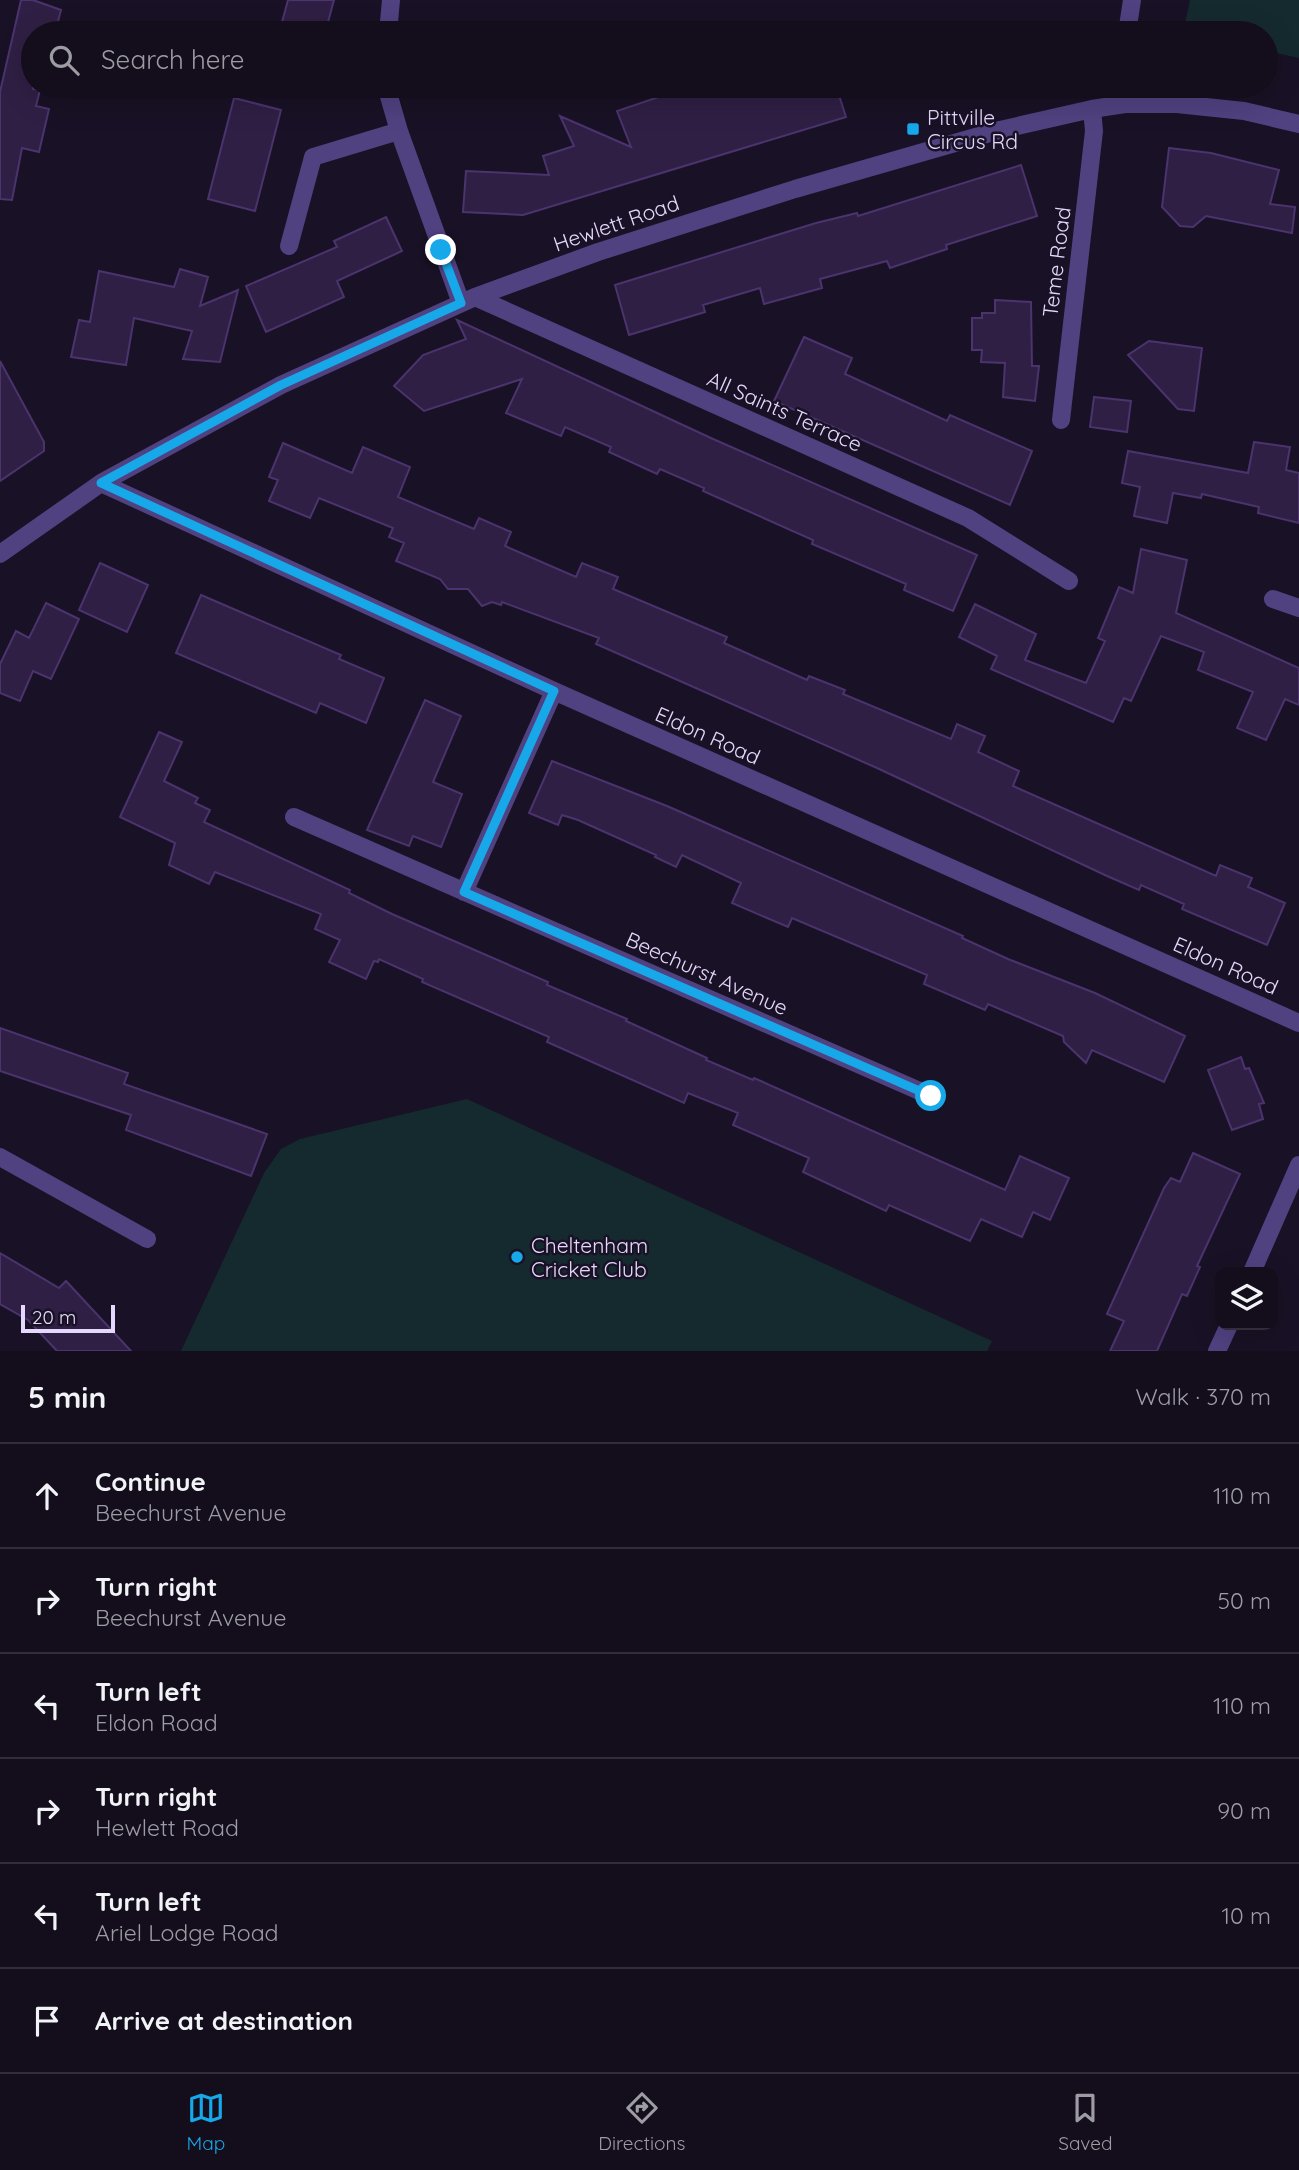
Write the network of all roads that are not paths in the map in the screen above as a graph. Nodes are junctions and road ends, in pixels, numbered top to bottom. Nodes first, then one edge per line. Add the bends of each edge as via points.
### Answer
1 (391, 0) edge
2 (1132, 0) edge
3 (389, 21) edge
4 (1129, 21) edge
5 (389, 98) edge
6 (1125, 98) edge
7 (1125, 104) junction
8 (1091, 109) junction
9 (1299, 124) edge
10 (399, 131) junction
11 (289, 246) dead end
12 (468, 300) junction
13 (1061, 420) dead end
14 (101, 483) junction
15 (0, 554) edge
16 (1069, 581) dead end
17 (1273, 599) dead end
18 (1299, 608) edge
19 (554, 691) junction
20 (294, 817) dead end
21 (464, 892) junction
22 (1299, 1023) edge
23 (931, 1096) dead end
24 (0, 1157) edge
25 (1299, 1164) edge
26 (147, 1239) dead end
27 (1254, 1267) edge
28 (1227, 1330) edge
29 (1217, 1351) edge

1 - 3 street
2 - 4 street
5 - 10 street
6 - 7 street
7 - 8 street, Hewlett Road
7 - 9 street, Hewlett Road via 1244,111
8 - 12 street, Hewlett Road via 795,189 598,252
8 - 13 street, Teme Road via 1094,131
10 - 11 street via 313,157
10 - 12 street
12 - 14 street, Hewlett Road via 281,385
12 - 16 street, All Saints Terrace via 968,518
14 - 15 street, Hewlett Road
14 - 19 street, Eldon Road
17 - 18 street
19 - 21 street
19 - 22 street, Eldon Road
20 - 21 street, Beechurst Avenue
21 - 23 street, Beechurst Avenue
24 - 26 street
25 - 27 street
28 - 29 street

